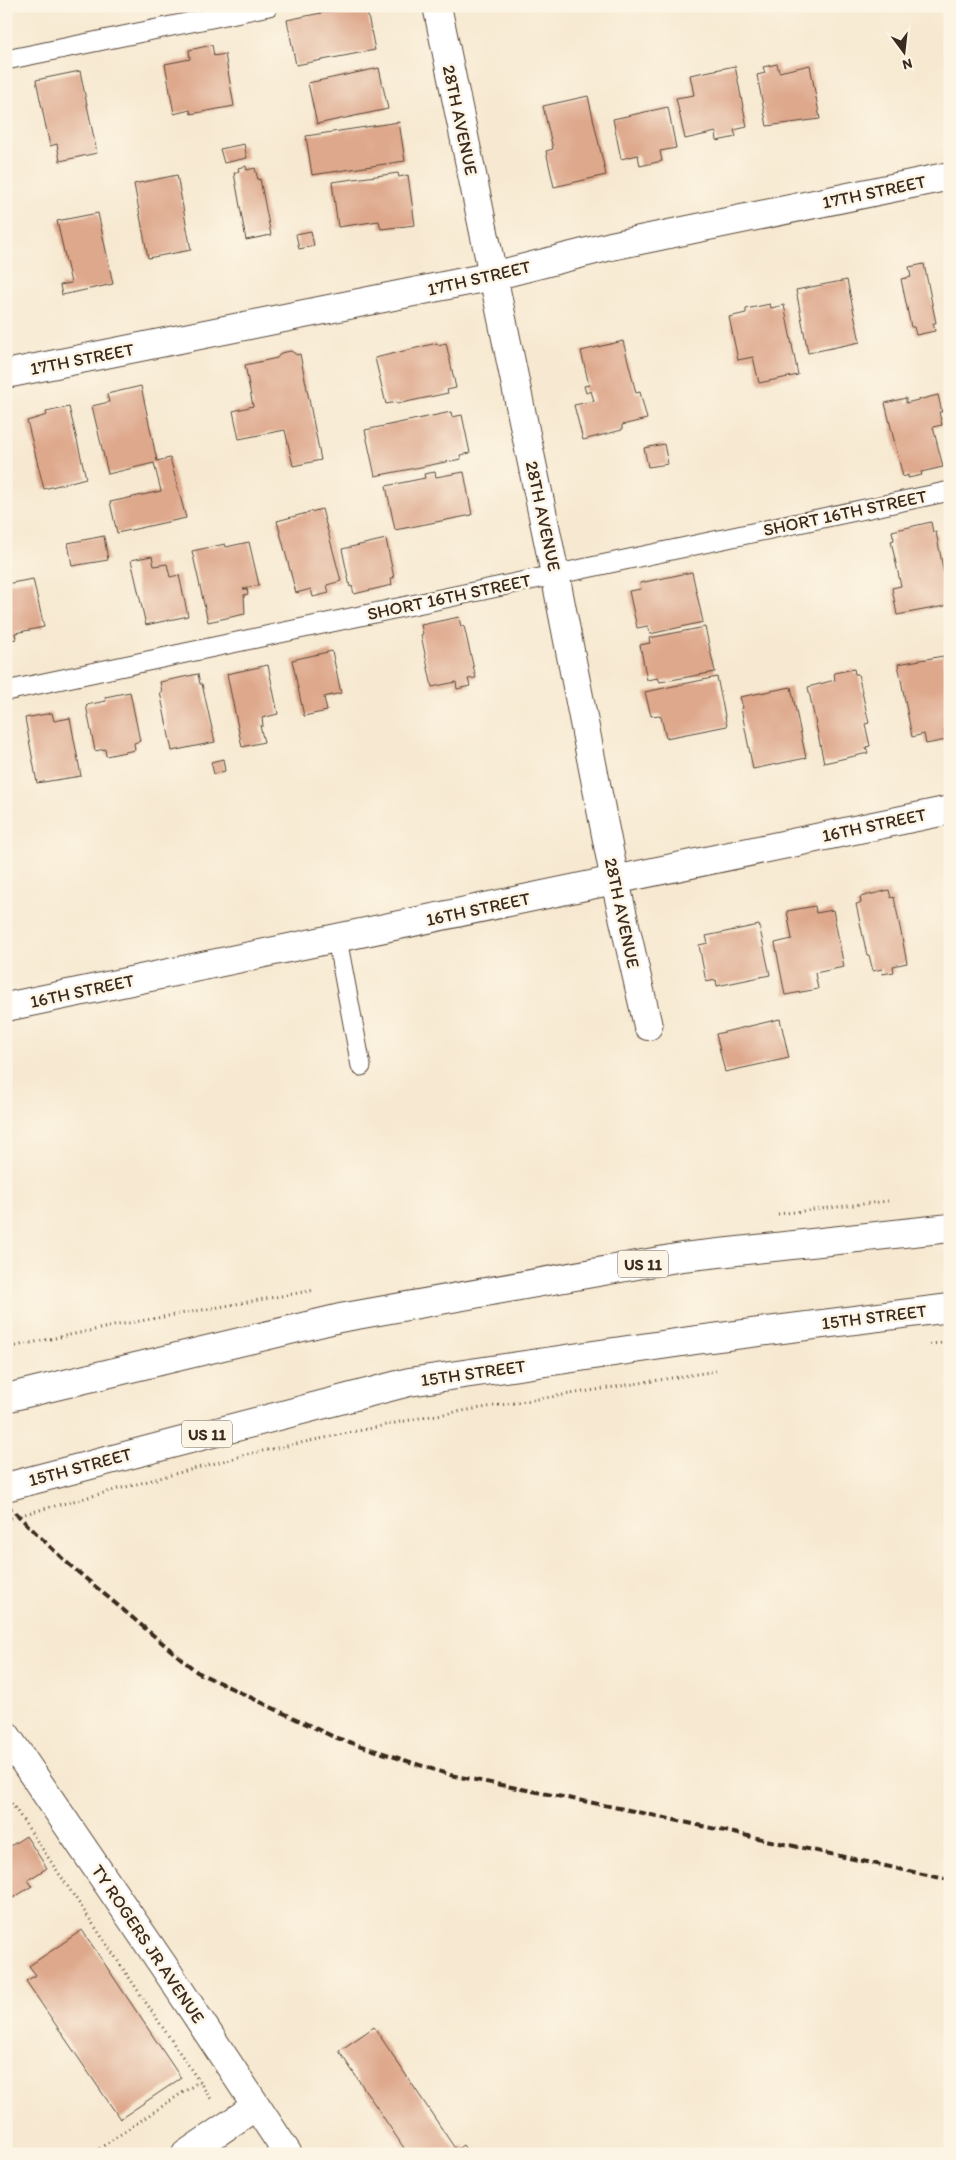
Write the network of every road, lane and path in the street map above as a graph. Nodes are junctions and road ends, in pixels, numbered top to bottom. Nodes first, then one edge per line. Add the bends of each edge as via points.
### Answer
1 (269, 6) edge
2 (437, 6) edge
3 (6, 60) edge
4 (950, 176) edge
5 (493, 276) junction
6 (6, 374) edge
7 (950, 491) edge
8 (555, 574) junction
9 (6, 691) edge
10 (950, 810) edge
11 (615, 880) junction
12 (337, 939) junction
13 (6, 1007) edge
14 (648, 1026) dead end
15 (361, 1066) dead end
16 (950, 1228) edge
17 (290, 1295) dead end
18 (950, 1308) edge
19 (950, 1342) edge
20 (921, 1345) dead end
21 (6, 1348) edge
22 (716, 1371) dead end
23 (6, 1398) edge
24 (6, 1487) edge
25 (6, 1519) edge
26 (6, 1735) edge
27 (6, 1795) edge
28 (227, 2062) junction
29 (198, 2081) junction
30 (256, 2106) junction
31 (228, 2125) junction
32 (91, 2154) edge
33 (186, 2154) edge
34 (288, 2154) edge

1 - 3 lane
2 - 5 street, 28TH AVENUE
4 - 5 street, 17TH STREET via 611,246
5 - 6 street, 17TH STREET
5 - 8 street, 28TH AVENUE
7 - 8 lane, SHORT 16TH STREET
8 - 9 lane, SHORT 16TH STREET
8 - 11 street, 28TH AVENUE
10 - 11 street, 16TH STREET
11 - 12 street, 16TH STREET
11 - 14 street, 28TH AVENUE
12 - 13 street, 16TH STREET
12 - 15 lane
16 - 23 street, US 11 via 682,1257 340,1318
17 - 21 path
18 - 24 street, 15TH STREET / US 11 via 696,1340 409,1382
19 - 20 path
22 - 25 path, bridge via 424,1417 253,1453
26 - 28 street, TY ROGERS JR AVENUE
27 - 29 path
28 - 29 path
28 - 30 street, TY ROGERS JR AVENUE
29 - 31 path
29 - 32 path
30 - 31 street
30 - 34 street, TY ROGERS JR AVENUE
31 - 33 street

